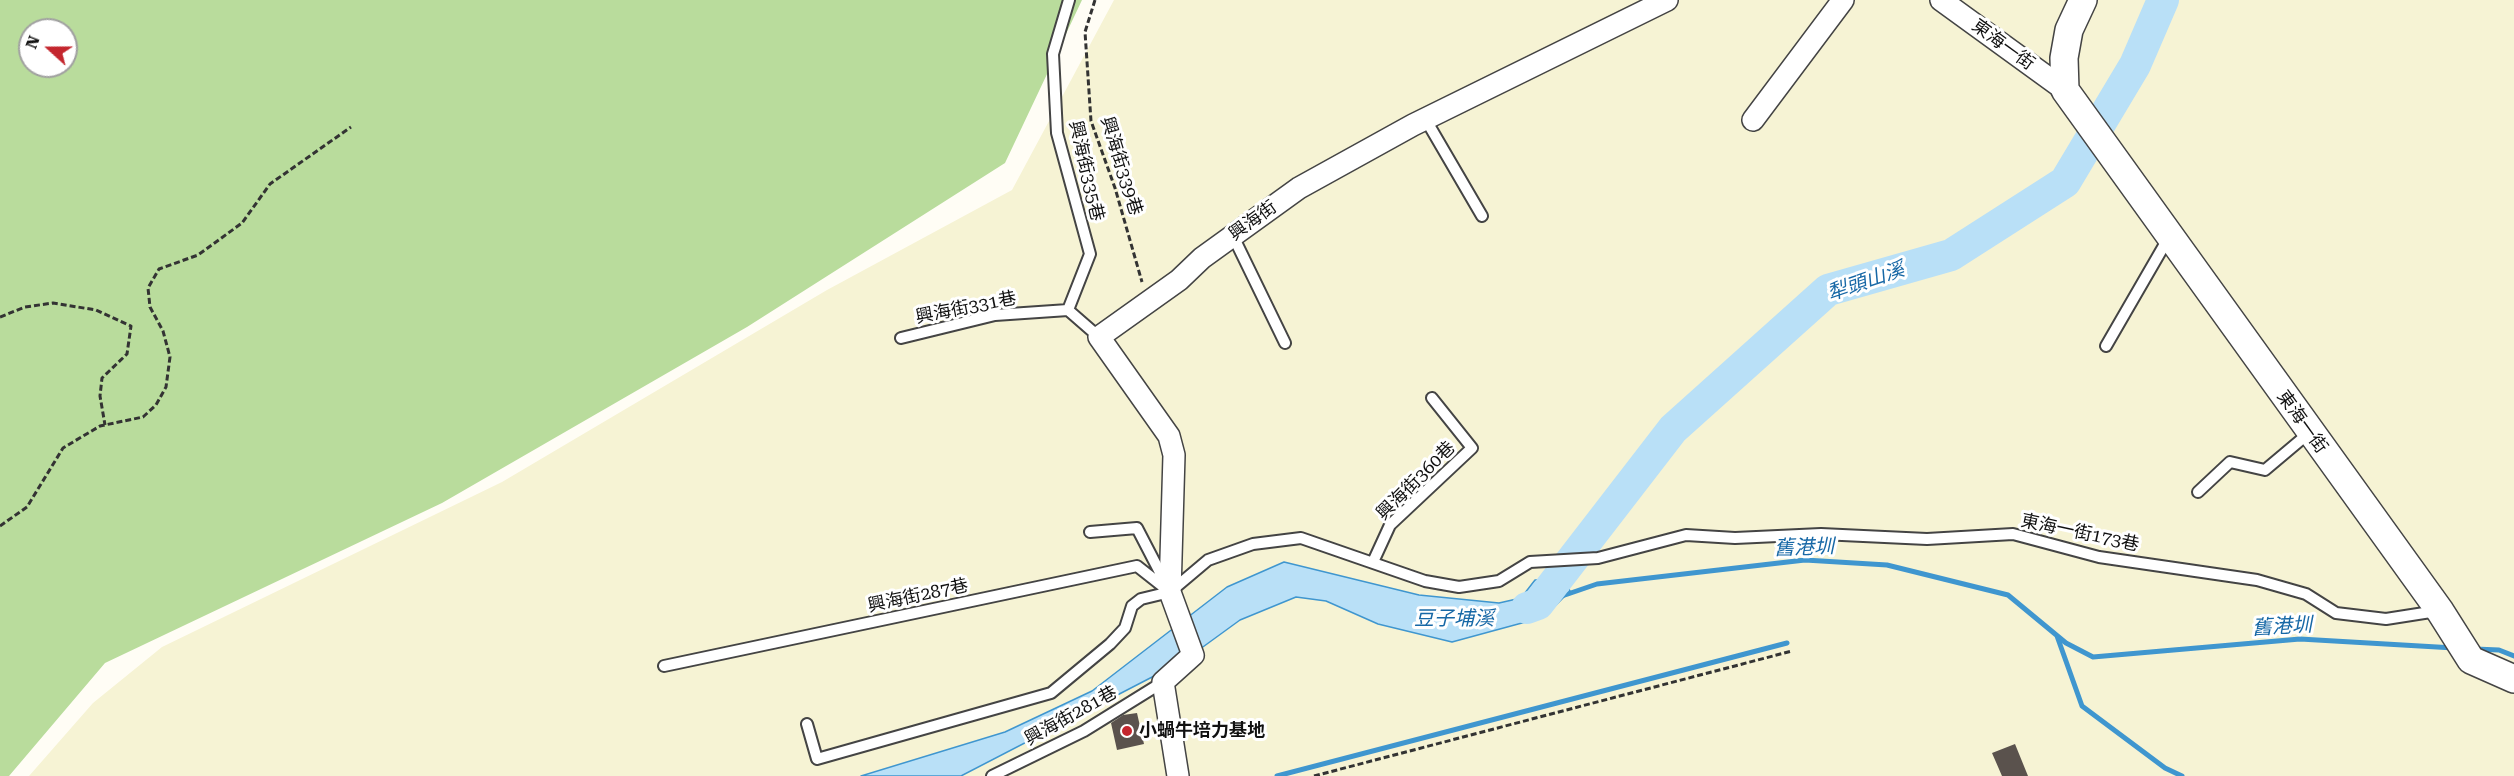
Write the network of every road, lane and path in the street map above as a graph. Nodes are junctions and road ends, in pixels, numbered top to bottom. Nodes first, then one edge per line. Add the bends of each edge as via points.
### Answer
1 (1069, 0) edge
2 (1095, 0) edge
3 (1667, 0) edge
4 (1843, 0) edge
5 (1941, 0) edge
6 (2083, 0) edge
7 (2065, 90) junction
8 (1426, 120) junction
9 (1753, 120) dead end
10 (351, 127) dead end
11 (1482, 216) dead end
12 (1233, 236) junction
13 (2169, 237) junction
14 (1147, 302) junction
15 (1068, 310) junction
16 (0, 317) edge
17 (1099, 337) junction
18 (901, 338) dead end
19 (1285, 343) dead end
20 (2106, 346) dead end
21 (1432, 398) dead end
22 (105, 425) junction
23 (2309, 433) junction
24 (2198, 492) dead end
25 (0, 526) edge
26 (1089, 532) dead end
27 (1373, 562) junction
28 (1170, 592) junction
29 (2441, 613) junction
30 (1792, 651) dead end
31 (663, 666) dead end
32 (2514, 679) edge
33 (1163, 682) junction
34 (807, 724) dead end
35 (992, 776) edge
36 (1178, 776) edge
37 (1314, 776) edge

1 - 15 lane, 興海街335巷 via 1053,54 1057,133 1090,254
2 - 14 path, 興海街339巷 via 1085,32 1090,121
3 - 8 street, 興海街
4 - 9 street
5 - 7 street, 東海一街
6 - 7 street via 2069,30 2064,58
7 - 13 street, 東海一街
8 - 11 lane
8 - 12 street, 興海街 via 1299,188
10 - 22 path via 270,184 242,223 198,255 159,269 148,288 150,306 170,357 166,387 156,405 143,417
12 - 14 street, 興海街
12 - 19 lane
13 - 20 lane
13 - 23 street, 東海一街
14 - 17 street, 興海街
15 - 17 lane
15 - 18 lane, 興海街331巷 via 995,315
16 - 22 path via 25,307 53,303 96,310 130,326 127,354 102,378 100,396
17 - 28 street via 1169,436 1174,455
21 - 27 lane, 興海街360巷 via 1472,448 1390,525
22 - 25 path via 63,448 27,507
23 - 24 lane via 2265,470 2230,462
23 - 29 street, 東海一街
26 - 28 lane via 1137,528
27 - 28 lane via 1301,538 1253,544 1208,560
27 - 29 lane, 東海一街173巷 via 1425,581 1459,587 1499,580 1530,562 1598,558 1686,535 1734,538 1821,534 1927,539 2013,534 2099,557 2257,580 2306,594 2336,613 2386,619
28 - 31 lane, 興海街287巷 via 1137,566
28 - 33 street via 1193,655
28 - 34 lane via 1141,599 1132,606 1125,628 1051,693 817,759
29 - 32 street, 東海一街 via 2471,660
30 - 37 path
33 - 35 lane, 興海街281巷 via 1084,731
33 - 36 street

